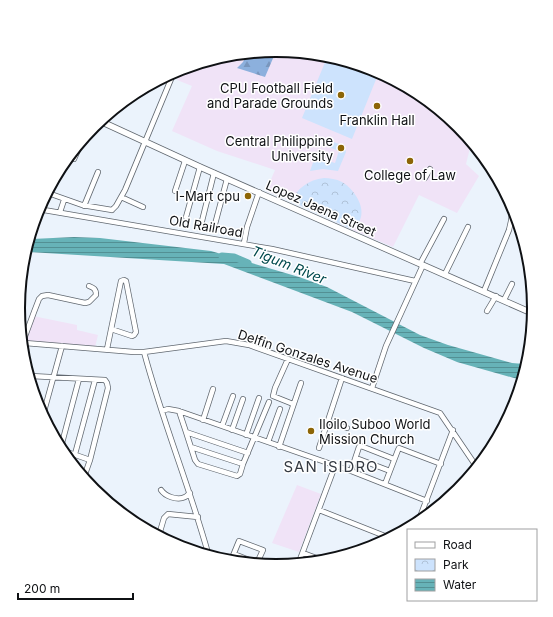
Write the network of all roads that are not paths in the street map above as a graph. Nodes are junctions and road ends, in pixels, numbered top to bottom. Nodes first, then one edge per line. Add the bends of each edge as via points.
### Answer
1 (170, 80) edge
2 (106, 124) edge
3 (144, 142) junction
4 (186, 161) junction
5 (200, 167) junction
6 (430, 169) dead end
7 (98, 172) dead end
8 (214, 173) junction
9 (425, 178) dead end
10 (227, 179) junction
11 (174, 191) dead end
12 (259, 192) junction
13 (52, 195) edge
14 (121, 197) junction
15 (64, 200) junction
16 (84, 206) junction
17 (143, 207) dead end
18 (45, 210) edge
19 (112, 210) junction
20 (60, 212) junction
21 (186, 217) dead end
22 (444, 219) dead end
23 (512, 219) edge
24 (111, 221) junction
25 (201, 225) dead end
26 (468, 227) dead end
27 (214, 228) dead end
28 (244, 243) junction
29 (421, 264) junction
30 (445, 274) junction
31 (415, 281) junction
32 (512, 284) dead end
33 (89, 286) dead end
34 (484, 291) junction
35 (496, 296) junction
36 (504, 300) junction
37 (487, 311) dead end
38 (528, 311) edge
39 (111, 329) junction
40 (26, 332) edge
41 (27, 343) edge
42 (62, 346) junction
43 (107, 349) junction
44 (144, 352) junction
45 (288, 359) junction
46 (35, 376) edge
47 (53, 378) junction
48 (342, 378) junction
49 (79, 379) junction
50 (95, 380) junction
51 (301, 383) dead end
52 (372, 388) junction
53 (213, 389) dead end
54 (233, 396) dead end
55 (259, 398) dead end
56 (243, 399) dead end
57 (269, 402) dead end
58 (294, 404) junction
59 (45, 407) edge
60 (280, 409) dead end
61 (162, 411) junction
62 (179, 411) junction
63 (203, 420) junction
64 (328, 421) junction
65 (222, 426) junction
66 (347, 428) dead end
67 (232, 430) junction
68 (453, 430) junction
69 (186, 432) junction
70 (246, 435) junction
71 (254, 438) junction
72 (63, 440) edge
73 (268, 442) junction
74 (191, 446) junction
75 (279, 447) junction
76 (319, 448) dead end
77 (70, 453) edge
78 (248, 453) junction
79 (75, 454) junction
80 (356, 458) junction
81 (394, 459) junction
82 (90, 460) junction
83 (243, 464) junction
84 (441, 464) junction
85 (475, 464) edge
86 (335, 466) junction
87 (351, 471) junction
88 (390, 471) junction
89 (86, 472) edge
90 (384, 484) junction
91 (161, 490) dead end
92 (190, 493) junction
93 (427, 501) junction
94 (319, 510) junction
95 (422, 514) edge
96 (198, 517) junction
97 (160, 531) edge
98 (384, 536) edge
99 (207, 550) edge
100 (303, 553) junction
101 (233, 556) edge
102 (315, 557) edge
103 (259, 559) edge
104 (301, 559) edge

1 - 3 street
2 - 3 main road, Lopez Jaena Street
3 - 4 main road, Lopez Jaena Street
3 - 14 street
4 - 5 main road, Lopez Jaena Street
4 - 11 street
5 - 8 main road, Lopez Jaena Street
5 - 21 street
6 - 9 street
7 - 16 street
8 - 10 main road, Lopez Jaena Street
8 - 25 street
10 - 12 main road, Lopez Jaena Street
10 - 27 street
12 - 28 street
12 - 29 main road, Lopez Jaena Street
13 - 15 street
14 - 17 street
14 - 19 street
15 - 16 street
15 - 20 street
16 - 19 street
18 - 20 street, Old Railroad
19 - 24 street
20 - 24 street, Old Railroad
22 - 29 street
23 - 34 street
24 - 28 street, Old Railroad
26 - 30 street
28 - 31 street, Old Railroad
29 - 30 main road, Lopez Jaena Street
29 - 31 street
30 - 34 main road, Lopez Jaena Street
31 - 52 street via 386,346
32 - 36 street
33 - 40 street via 96,290 96,295 90,302 42,296
34 - 35 main road, Lopez Jaena Street
35 - 36 main road, Lopez Jaena Street
35 - 37 street
36 - 38 main road, Lopez Jaena Street
39 - 39 street via 121,281 124,280 136,332 132,336
39 - 43 street
41 - 42 street, Delfin Gonzales Avenue
42 - 43 street, Delfin Gonzales Avenue
42 - 47 street
43 - 44 street, Delfin Gonzales Avenue
44 - 45 street, Delfin Gonzales Avenue via 226,341 249,345
44 - 61 street
45 - 48 street, Delfin Gonzales Avenue
45 - 58 street via 273,396
46 - 47 street
47 - 49 street
47 - 59 street
48 - 52 street, Delfin Gonzales Avenue
48 - 64 street
49 - 50 street
49 - 72 street
50 - 79 street
50 - 82 street via 105,380 108,388
51 - 58 street
52 - 68 street, Delfin Gonzales Avenue via 440,413
53 - 63 street
54 - 65 street
55 - 70 street
56 - 67 street
57 - 71 street
58 - 75 street
60 - 73 street
61 - 62 street
61 - 92 street
62 - 63 street
62 - 69 street
63 - 65 street
64 - 66 street
64 - 76 street
65 - 67 street
67 - 70 street
68 - 84 street
68 - 85 street, Delfin Gonzales Avenue
69 - 74 street
69 - 78 street
70 - 71 street
71 - 73 street
71 - 78 street
73 - 75 street
74 - 83 street
74 - 83 street via 198,464 237,476
75 - 86 street
77 - 79 street
78 - 83 street
79 - 82 street
80 - 81 street via 361,446
80 - 87 street
80 - 88 street
81 - 84 street via 399,448
81 - 88 street
82 - 89 street
84 - 93 street
86 - 87 street
86 - 94 street
87 - 90 street
88 - 90 street
90 - 93 street
91 - 92 street via 168,496 178,498
92 - 96 street
93 - 95 street
94 - 98 street
94 - 100 street
96 - 97 street via 168,514
96 - 99 street
100 - 102 street
100 - 104 street
101 - 103 street via 239,541 263,550

